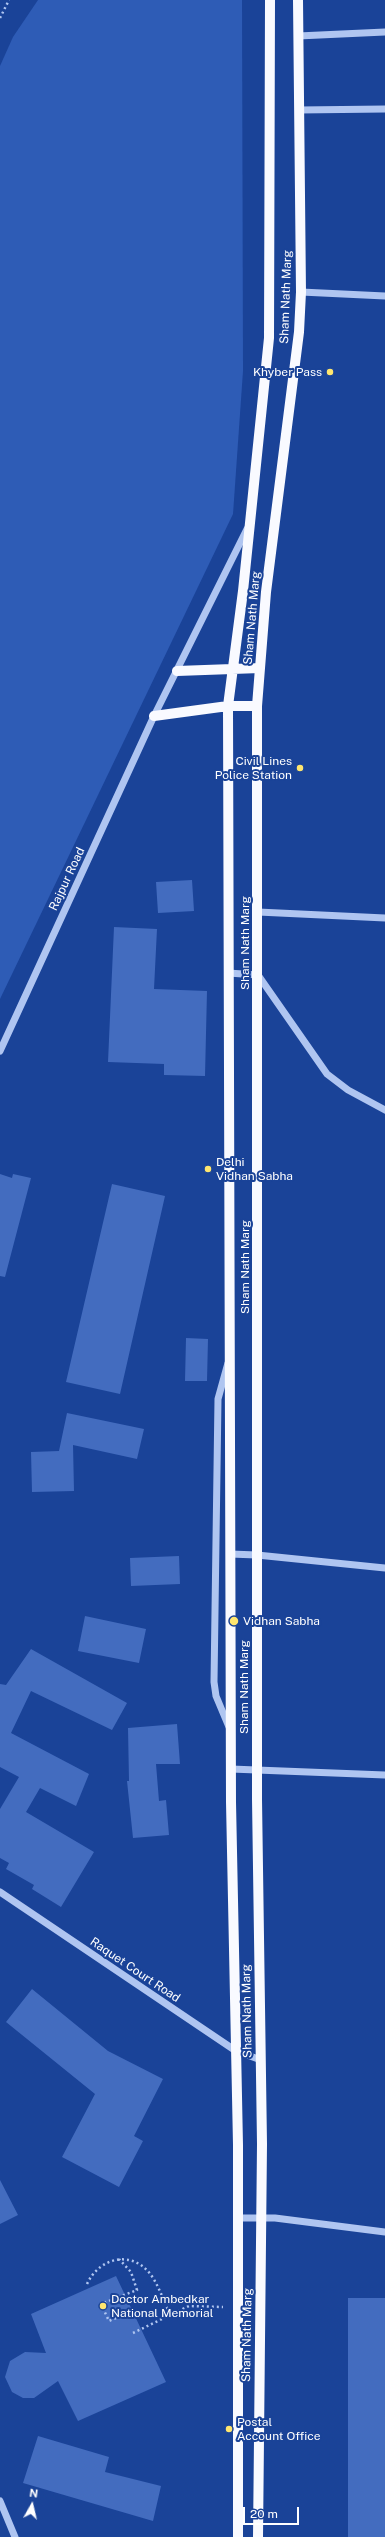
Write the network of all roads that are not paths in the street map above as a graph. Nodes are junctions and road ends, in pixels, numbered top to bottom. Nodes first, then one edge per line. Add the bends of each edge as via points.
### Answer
1 (270, 0) edge
2 (298, 0) edge
3 (385, 32) edge
4 (298, 36) junction
5 (385, 109) edge
6 (299, 110) junction
7 (301, 292) junction
8 (385, 296) edge
9 (250, 524) junction
10 (260, 668) junction
11 (233, 669) junction
12 (177, 671) junction
13 (228, 706) junction
14 (257, 706) junction
15 (154, 716) junction
16 (258, 912) junction
17 (385, 918) edge
18 (228, 973) junction
19 (258, 975) junction
20 (0, 1051) edge
21 (385, 1110) edge
22 (229, 1360) junction
23 (230, 1554) junction
24 (257, 1554) junction
25 (385, 1568) edge
26 (230, 1731) junction
27 (231, 1769) junction
28 (257, 1771) junction
29 (385, 1775) edge
30 (0, 1892) edge
31 (236, 2051) junction
32 (261, 2060) junction
33 (238, 2218) junction
34 (261, 2218) junction
35 (385, 2232) edge
36 (0, 2501) edge
37 (15, 2537) edge
38 (238, 2537) edge
39 (258, 2537) edge

1 - 9 main road, Sham Nath Marg via 269,338
2 - 4 main road, Sham Nath Marg
3 - 4 street
4 - 6 main road, Sham Nath Marg
5 - 6 street
6 - 7 main road, Sham Nath Marg
7 - 8 street
7 - 10 main road, Sham Nath Marg via 299,332 266,592
9 - 11 main road, Sham Nath Marg
9 - 12 street, Rajpur Road
10 - 11 main road
10 - 14 main road, Sham Nath Marg
11 - 12 main road
11 - 13 main road, Sham Nath Marg
12 - 15 street, Rajpur Road
13 - 14 main road
13 - 15 main road
13 - 18 main road, Sham Nath Marg
14 - 16 main road, Sham Nath Marg
15 - 20 street, Rajpur Road
16 - 17 street
16 - 19 main road, Sham Nath Marg
18 - 19 street
18 - 22 main road, Sham Nath Marg
19 - 21 street via 327,1074 348,1090
19 - 24 main road, Sham Nath Marg
22 - 23 main road, Sham Nath Marg
22 - 26 street via 218,1399 214,1682 216,1696
23 - 24 street
23 - 26 main road, Sham Nath Marg
24 - 25 street
24 - 28 main road, Sham Nath Marg
26 - 27 main road, Sham Nath Marg
27 - 28 street
27 - 31 main road, Sham Nath Marg
28 - 29 street
28 - 32 main road, Sham Nath Marg
30 - 31 street, Raquet Court Road
31 - 32 street, Raquet Court Road
31 - 33 main road, Sham Nath Marg
32 - 34 main road, Sham Nath Marg
33 - 34 street
33 - 38 main road, Sham Nath Marg
34 - 35 street
34 - 39 main road, Sham Nath Marg
36 - 37 street

